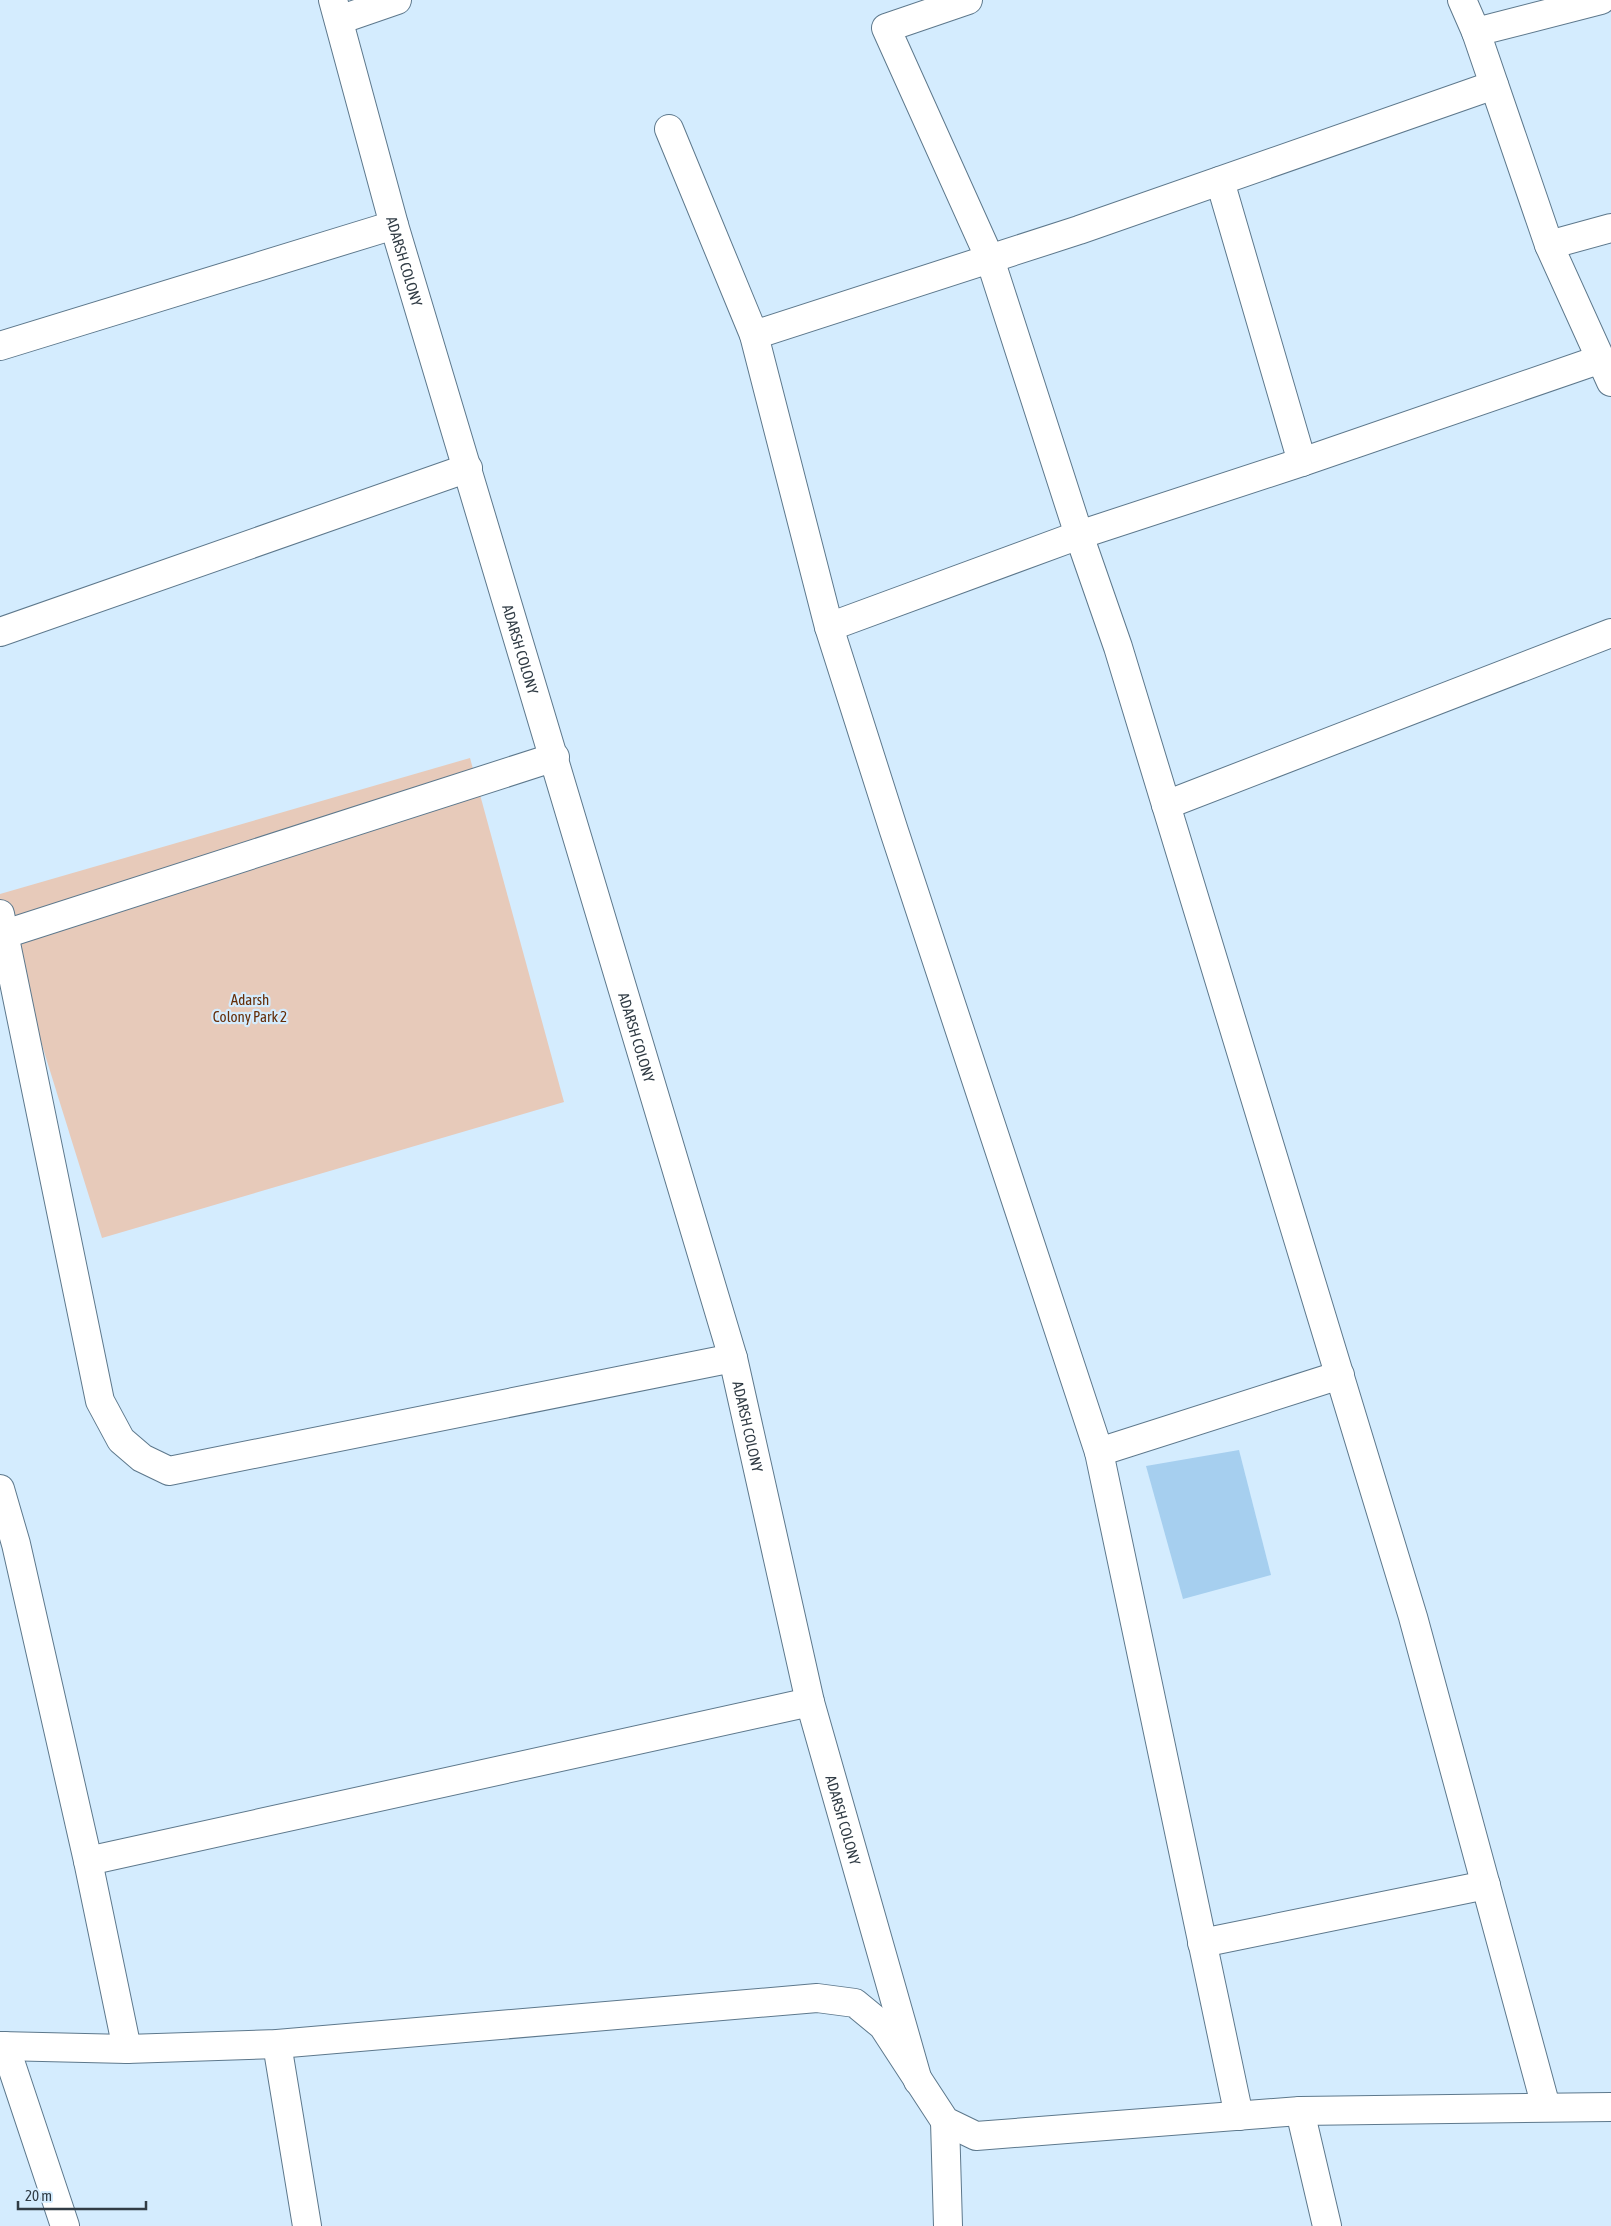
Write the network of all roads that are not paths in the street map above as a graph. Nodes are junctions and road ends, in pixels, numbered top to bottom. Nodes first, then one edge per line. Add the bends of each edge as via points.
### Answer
1 (397, 0) edge
2 (968, 0) edge
3 (1462, 0) edge
4 (1601, 0) edge
5 (336, 10) edge
6 (1476, 32) junction
7 (1494, 85) junction
8 (669, 129) dead end
9 (1220, 180) junction
10 (394, 224) junction
11 (1611, 228) edge
12 (1549, 245) junction
13 (990, 259) junction
14 (754, 335) junction
15 (0, 346) edge
16 (1606, 371) edge
17 (1302, 462) junction
18 (468, 468) junction
19 (1079, 535) junction
20 (829, 627) junction
21 (0, 632) edge
22 (1611, 633) edge
23 (555, 757) junction
24 (1166, 805) junction
25 (2, 924) edge
26 (733, 1358) junction
27 (1340, 1375) junction
28 (1099, 1452) junction
29 (0, 1489) edge
30 (810, 1702) junction
31 (88, 1861) junction
32 (1486, 1885) junction
33 (1202, 1943) junction
34 (277, 2044) junction
35 (2, 2046) edge
36 (127, 2049) junction
37 (918, 2081) junction
38 (1546, 2107) junction
39 (1611, 2107) edge
40 (1300, 2111) junction
41 (1239, 2116) junction
42 (945, 2121) junction
43 (66, 2226) edge
44 (308, 2226) edge
45 (948, 2226) edge
46 (1327, 2226) edge

1 - 5 street
2 - 13 street via 886,28
3 - 6 street
4 - 6 street
5 - 10 street, ADARSH COLONY
6 - 7 street
7 - 9 street
7 - 12 street
8 - 14 street
9 - 13 street
9 - 17 street
10 - 15 street
10 - 18 street, ADARSH COLONY
11 - 12 street
12 - 16 street
13 - 14 street
13 - 19 street
14 - 20 street
16 - 17 street
17 - 19 street
18 - 21 street
18 - 23 street, ADARSH COLONY
19 - 20 street
19 - 24 street via 1118,647
20 - 28 street
22 - 24 street
23 - 25 street
23 - 26 street, ADARSH COLONY
24 - 27 street
25 - 26 street via 100,1401 121,1440 142,1458 169,1471
26 - 30 street, ADARSH COLONY
27 - 28 street
27 - 32 street via 1413,1617
28 - 33 street
29 - 31 street via 16,1544
30 - 31 street
30 - 37 street, ADARSH COLONY
31 - 36 street
32 - 33 street
32 - 38 street
33 - 41 street
34 - 36 street
34 - 37 street via 817,1998 855,2004 883,2026
34 - 44 street
35 - 36 street
35 - 43 street
37 - 42 street
38 - 39 street
38 - 40 street
40 - 41 street
40 - 46 street
41 - 42 street via 976,2136
42 - 45 street

